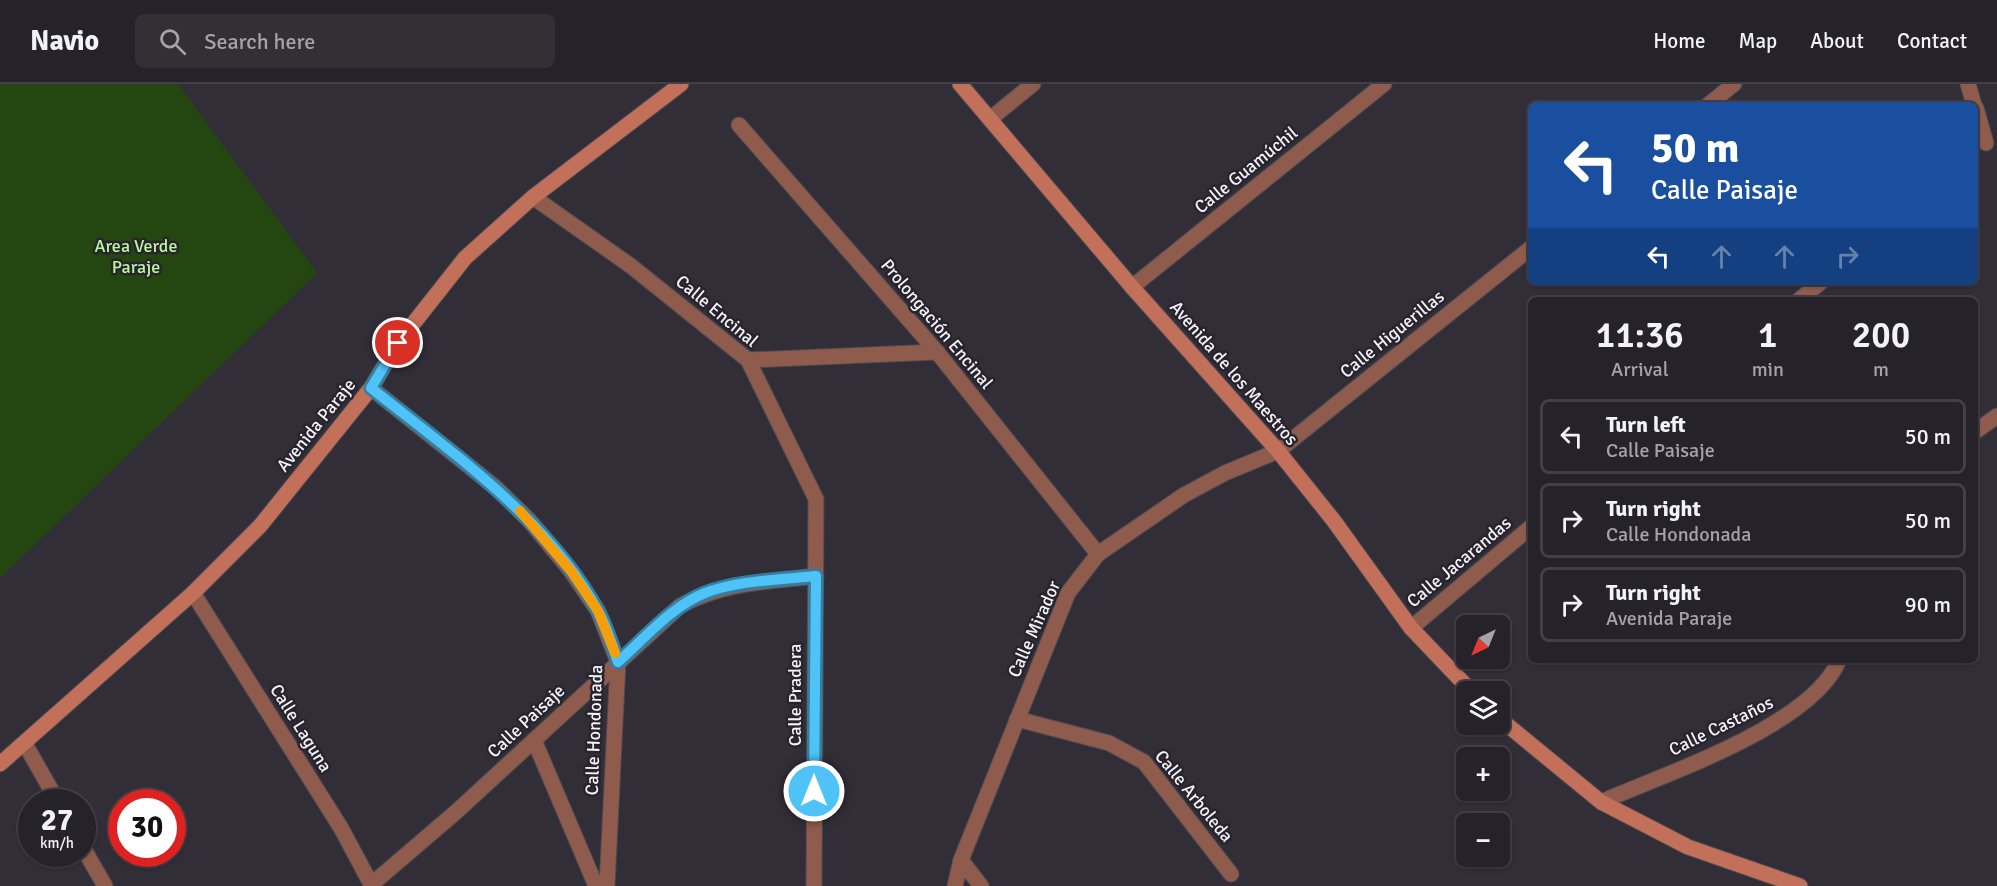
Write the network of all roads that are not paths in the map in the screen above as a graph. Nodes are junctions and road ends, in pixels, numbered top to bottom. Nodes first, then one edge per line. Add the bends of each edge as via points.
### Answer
1 (681, 84) edge
2 (960, 84) edge
3 (1033, 84) edge
4 (1384, 84) edge
5 (1734, 84) edge
6 (1968, 84) edge
7 (1712, 102) edge
8 (1973, 102) edge
9 (1978, 117) edge
10 (990, 119) junction
11 (739, 125) dead end
12 (1986, 145) edge
13 (533, 197) junction
14 (1528, 250) edge
15 (1817, 285) edge
16 (1132, 287) junction
17 (1803, 297) edge
18 (937, 352) junction
19 (748, 360) junction
20 (371, 388) junction
21 (1997, 416) edge
22 (1978, 430) edge
23 (1278, 451) junction
24 (1528, 529) edge
25 (1098, 554) junction
26 (816, 576) junction
27 (193, 593) junction
28 (1411, 628) junction
29 (618, 662) junction
30 (1837, 663) edge
31 (1462, 681) edge
32 (1017, 719) junction
33 (1510, 727) edge
34 (534, 740) junction
35 (25, 744) junction
36 (0, 764) edge
37 (51, 789) edge
38 (1601, 802) junction
39 (962, 860) junction
40 (94, 867) edge
41 (1231, 874) dead end
42 (372, 885) edge
43 (105, 886) edge
44 (596, 886) edge
45 (607, 886) edge
46 (814, 886) edge
47 (954, 886) edge
48 (981, 886) edge
49 (1800, 886) edge

1 - 13 street, Avenida Paraje
2 - 10 street, Avenida de los Maestros
3 - 10 street
4 - 16 street, Calle Guamúchil
5 - 7 street
6 - 8 street
9 - 12 street
10 - 16 street, Avenida de los Maestros
11 - 18 street, Prolongación Encinal
13 - 19 street, Calle Encinal via 631,266
13 - 20 street, Avenida Paraje via 465,258 398,343
14 - 23 street, Calle Higuerillas
15 - 17 street
16 - 23 street, Avenida de los Maestros
18 - 19 street
18 - 25 street, Prolongación Encinal
19 - 26 street, Calle Encinal via 816,499
20 - 27 street, Avenida Paraje via 260,526
20 - 29 street, Calle Hondonada via 495,487 529,520 598,611
21 - 22 street
23 - 25 street, Calle Mirador via 1184,495
23 - 28 street, Avenida de los Maestros
24 - 28 street, Calle Jacarandas
25 - 32 street, Calle Mirador via 1068,593
26 - 29 street, Calle Paisaje via 704,593 680,606
26 - 46 street, Calle Pradera
27 - 35 street, Avenida Paraje
27 - 42 street, Calle Laguna via 341,828
28 - 31 street, Avenida de los Maestros
29 - 34 street, Calle Paisaje
29 - 45 street, Calle Hondonada
30 - 38 street, Calle Castaños via 1803,705 1765,730
32 - 39 street, Calle Mirador
32 - 41 street, Calle Arboleda via 1109,743 1144,762
33 - 38 street
34 - 42 street, Calle Paisaje
34 - 44 street, Calle Hondonada
35 - 36 street, Avenida Paraje
35 - 37 street
38 - 49 street via 1688,847
39 - 47 street, Calle Mirador
39 - 48 street
40 - 43 street

